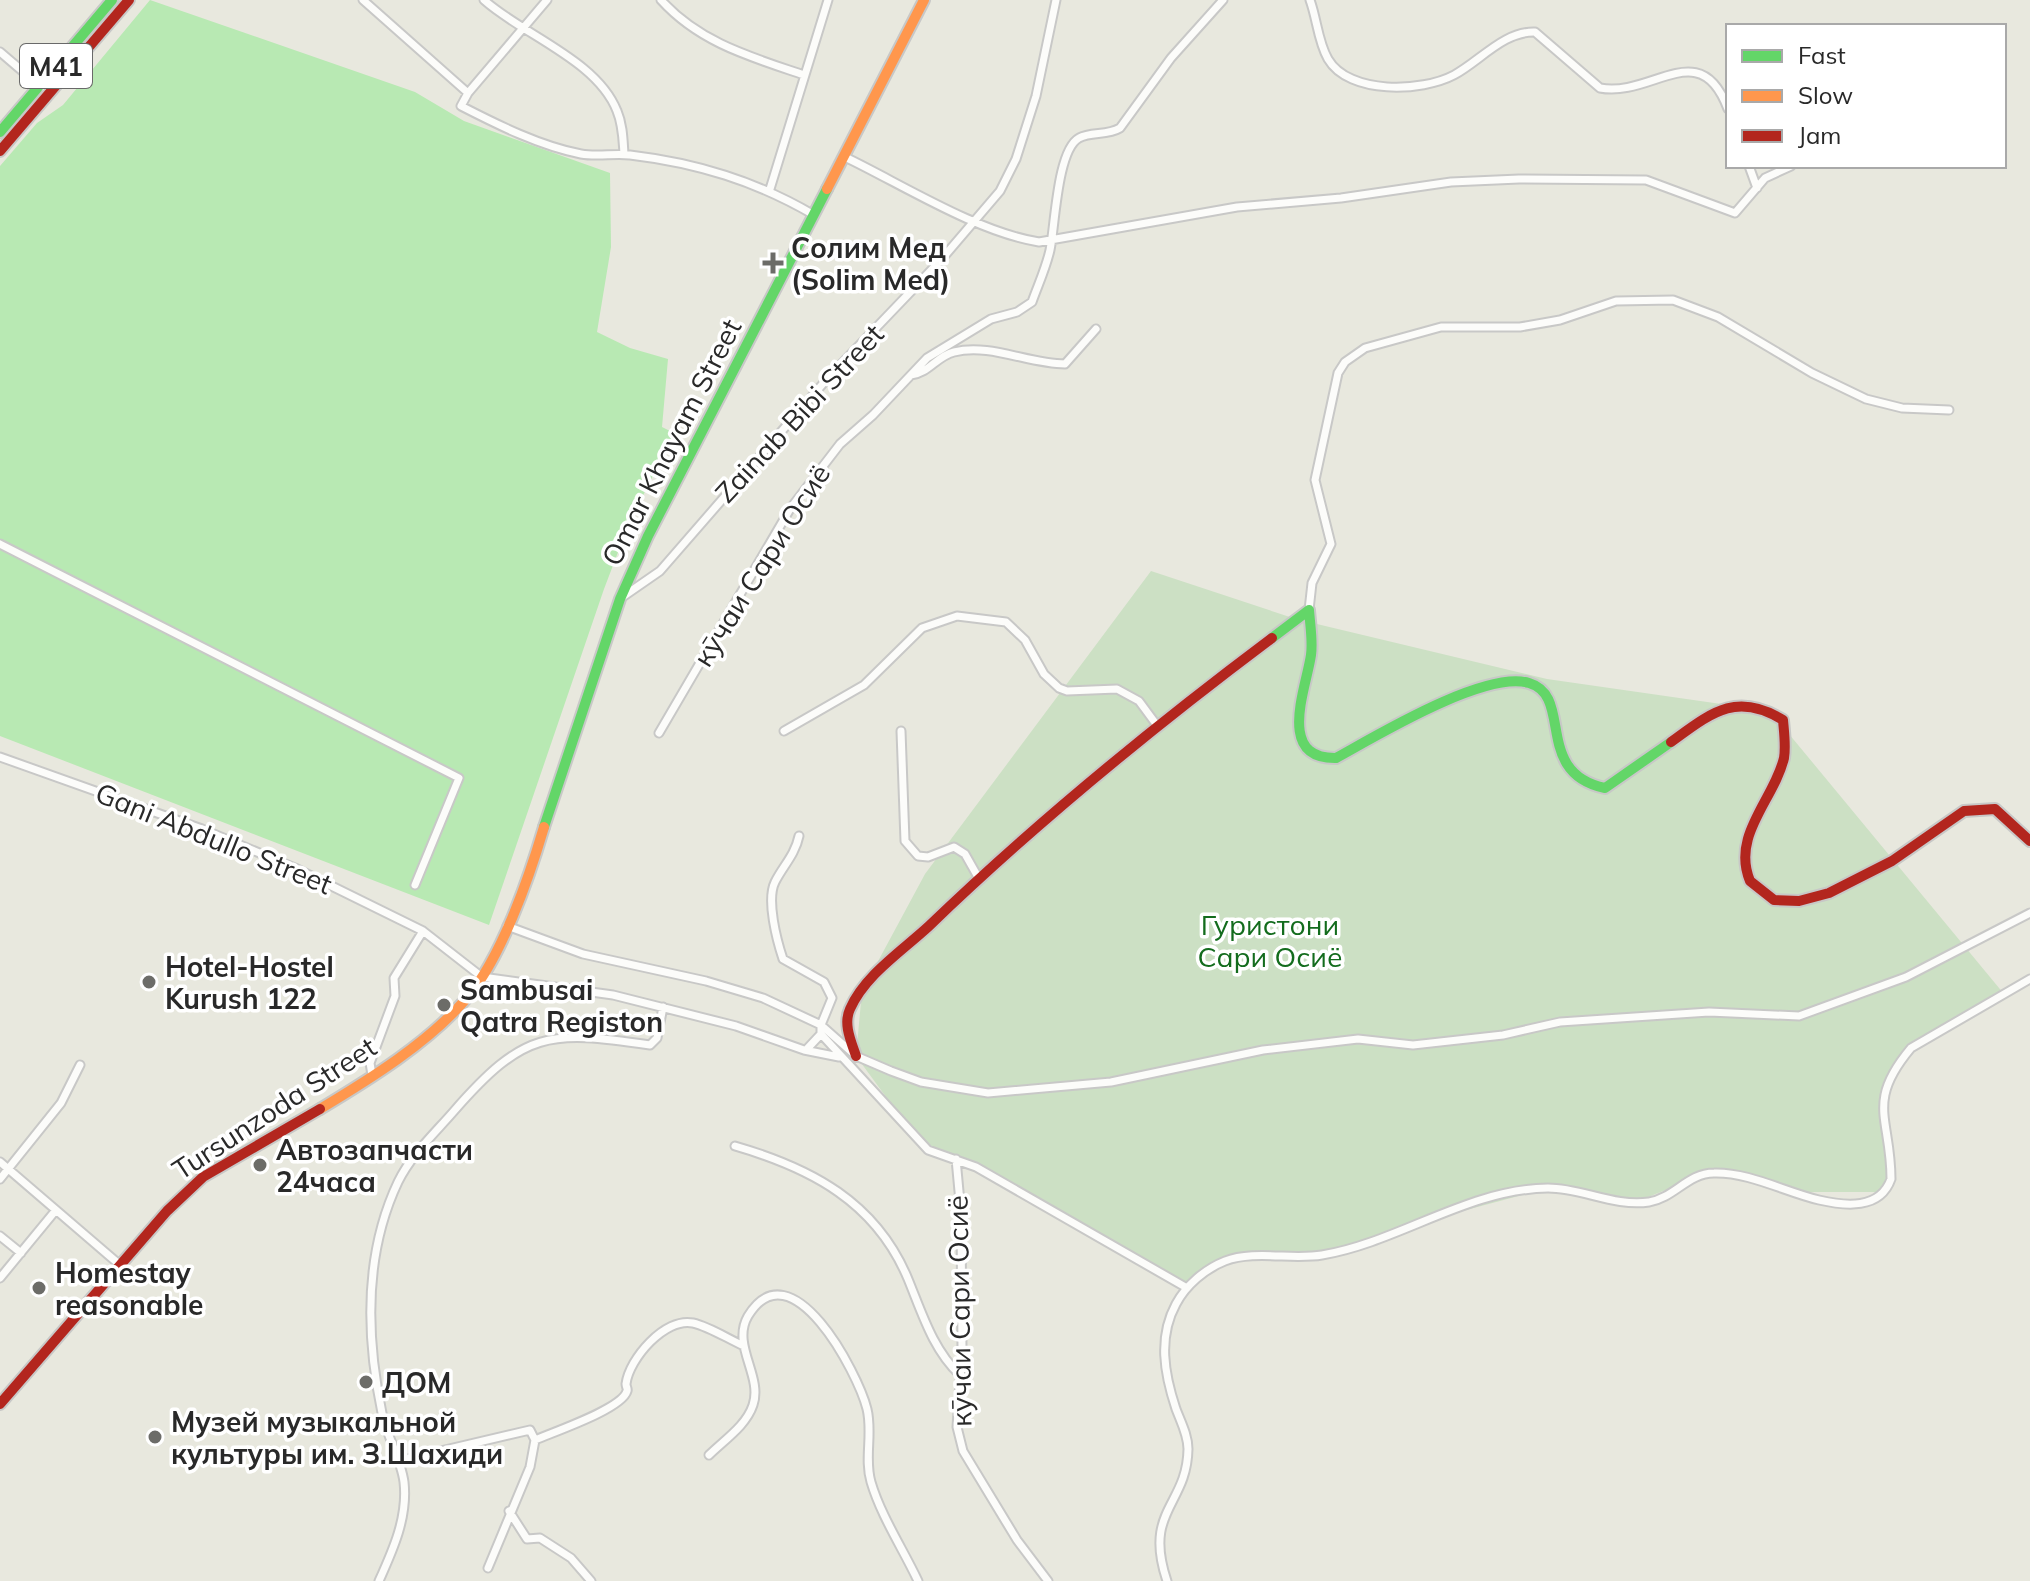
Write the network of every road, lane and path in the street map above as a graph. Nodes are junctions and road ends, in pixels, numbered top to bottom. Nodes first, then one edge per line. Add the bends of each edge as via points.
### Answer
1 (112, 0) edge
2 (129, 0) edge
3 (363, 0) edge
4 (484, 0) edge
5 (547, 0) edge
6 (661, 0) edge
7 (828, 0) edge
8 (924, 0) edge
9 (1056, 0) edge
10 (1310, 0) edge
11 (1220, 1) edge
12 (522, 30) junction
13 (0, 52) edge
14 (804, 75) junction
15 (39, 86) junction
16 (468, 93) junction
17 (49, 94) junction
18 (1726, 105) edge
19 (0, 132) edge
20 (0, 151) edge
21 (624, 154) junction
22 (845, 157) junction
23 (1750, 168) edge
24 (1787, 168) edge
25 (1757, 188) junction
26 (770, 189) junction
27 (814, 215) junction
28 (975, 223) junction
29 (1052, 242) junction
30 (1096, 329) dead end
31 (911, 375) junction
32 (1949, 410) dead end
33 (0, 544) edge
34 (620, 599) junction
35 (1309, 610) junction
36 (1156, 724) junction
37 (784, 731) dead end
38 (901, 731) dead end
39 (659, 733) dead end
40 (0, 757) edge
41 (799, 836) dead end
42 (2030, 841) edge
43 (978, 877) junction
44 (415, 885) dead end
45 (2030, 913) edge
46 (507, 926) junction
47 (423, 931) junction
48 (482, 977) junction
49 (2030, 979) edge
50 (663, 1007) junction
51 (821, 1030) junction
52 (804, 1050) junction
53 (856, 1056) junction
54 (839, 1057) junction
55 (80, 1065) dead end
56 (372, 1075) junction
57 (735, 1146) dead end
58 (956, 1159) junction
59 (0, 1162) edge
60 (8, 1169) junction
61 (0, 1179) edge
62 (56, 1210) junction
63 (0, 1236) edge
64 (21, 1253) junction
65 (120, 1265) junction
66 (0, 1278) edge
67 (1187, 1288) junction
68 (744, 1346) junction
69 (960, 1375) junction
70 (2, 1397) edge
71 (535, 1440) junction
72 (709, 1455) dead end
73 (398, 1461) junction
74 (509, 1511) junction
75 (488, 1568) dead end
76 (379, 1581) edge
77 (591, 1581) edge
78 (918, 1581) edge
79 (1048, 1581) edge
80 (1167, 1581) edge

1 - 15 main road, M41
2 - 17 main road
3 - 16 street
4 - 12 street
5 - 12 street
6 - 14 street via 703,37
7 - 14 street
8 - 22 main road, Omar Khayam Street
9 - 28 street, Zainab Bibi Street via 1036,96 1016,159
10 - 18 street via 1329,62 1348,79 1364,84 1430,84 1454,76 1511,37 1535,32 1600,88 1630,87 1692,71 1714,82
11 - 29 street, кӯчаи Сари Осиё via 1120,128 1083,136 1072,145 1057,194
12 - 16 street
12 - 21 street via 560,50 603,88 621,122
13 - 15 street
14 - 26 street
15 - 17 street
15 - 19 main road, M41
16 - 21 street via 461,106 499,125 579,154
17 - 20 main road
21 - 26 street via 708,168
22 - 27 main road, Omar Khayam Street
22 - 28 street
23 - 25 street
24 - 25 street
25 - 29 street via 1739,212 1728,212 1646,180 1451,182 1237,207
26 - 27 street
27 - 34 main road, Omar Khayam Street via 691,449
28 - 29 street via 1019,239
28 - 34 street, Zainab Bibi Street via 827,379 660,571
29 - 31 street, кӯчаи Сари Осиё via 1032,302 966,332
30 - 31 street via 1065,364 1001,352 953,352 923,374
31 - 39 street, кӯчаи Сари Осиё via 840,444 790,509
32 - 35 street via 1902,408 1866,399 1718,317 1673,300 1616,301 1542,325 1441,327 1409,334 1353,354 1338,373 1315,480 1331,544 1312,583
33 - 44 street via 459,778
34 - 46 main road, Omar Khayam Street via 567,749 533,867
35 - 36 main road
35 - 42 main road via 1312,650 1297,729 1311,752 1324,759 1336,758 1445,702 1527,682 1548,701 1564,764 1583,782 1605,788 1720,710 1742,702 1773,711 1783,720 1785,754 1749,835 1745,868 1763,897 1780,902 1854,884 1964,811 1985,806 2006,813
36 - 37 street via 1139,701 1117,689 1059,688 1006,622 957,616 922,628 864,685
36 - 43 main road
38 - 43 street via 905,841 918,856 954,847 965,854
40 - 47 street, Gani Abdullo Street via 202,829
41 - 51 street via 772,896 783,959 824,982 831,992
43 - 53 main road via 862,991 850,1009 848,1031
45 - 53 street via 1906,977 1799,1016 1709,1012 1560,1022 1503,1035 1413,1045 1358,1039 1263,1050 1111,1082 988,1093 921,1082
46 - 48 main road, Tursunzoda Street
46 - 51 street, кӯчаи Сари Осиё via 583,954 763,998
47 - 48 street, Gani Abdullo Street
47 - 56 street via 394,978 395,996 370,1063
48 - 50 street via 563,986
48 - 56 main road, Tursunzoda Street via 443,1022
49 - 67 street via 1911,1048 1899,1062 1882,1096 1891,1179 1874,1201 1840,1205 1710,1172 1687,1181 1669,1198 1631,1204 1549,1188 1488,1198 1320,1255 1227,1260
50 - 52 street
50 - 73 street via 657,1038 650,1045 549,1038 492,1068 399,1181 369,1277 382,1410
51 - 52 street via 815,1044
51 - 53 street
51 - 54 street, кӯчаи Сари Осиё
52 - 54 street
54 - 58 street, кӯчаи Сари Осиё via 918,1142
55 - 60 street via 61,1103
56 - 65 main road, Tursunzoda Street via 203,1177
57 - 69 street via 782,1160 849,1197 884,1233 934,1342
58 - 67 street, кӯчаи Сари Осиё
58 - 69 street, кӯчаи Сари Осиё
59 - 60 street
60 - 61 street
60 - 62 street
62 - 64 street
62 - 65 street
63 - 64 street
64 - 66 street
65 - 70 main road, Tursunzoda Street
67 - 80 street via 1164,1331 1171,1394 1188,1440 1183,1478 1163,1515 1158,1540
68 - 71 street via 694,1323 664,1327 618,1401
68 - 72 street via 754,1403 743,1423
68 - 78 street via 747,1317 757,1304 774,1296 799,1302 828,1331 855,1374 868,1410 870,1481
69 - 79 street, кӯчаи Сари Осиё via 957,1427 963,1451
71 - 73 street via 530,1430
71 - 74 street via 530,1467
73 - 76 street via 404,1483 402,1520
74 - 75 street
74 - 77 street via 527,1539 540,1538 571,1558

